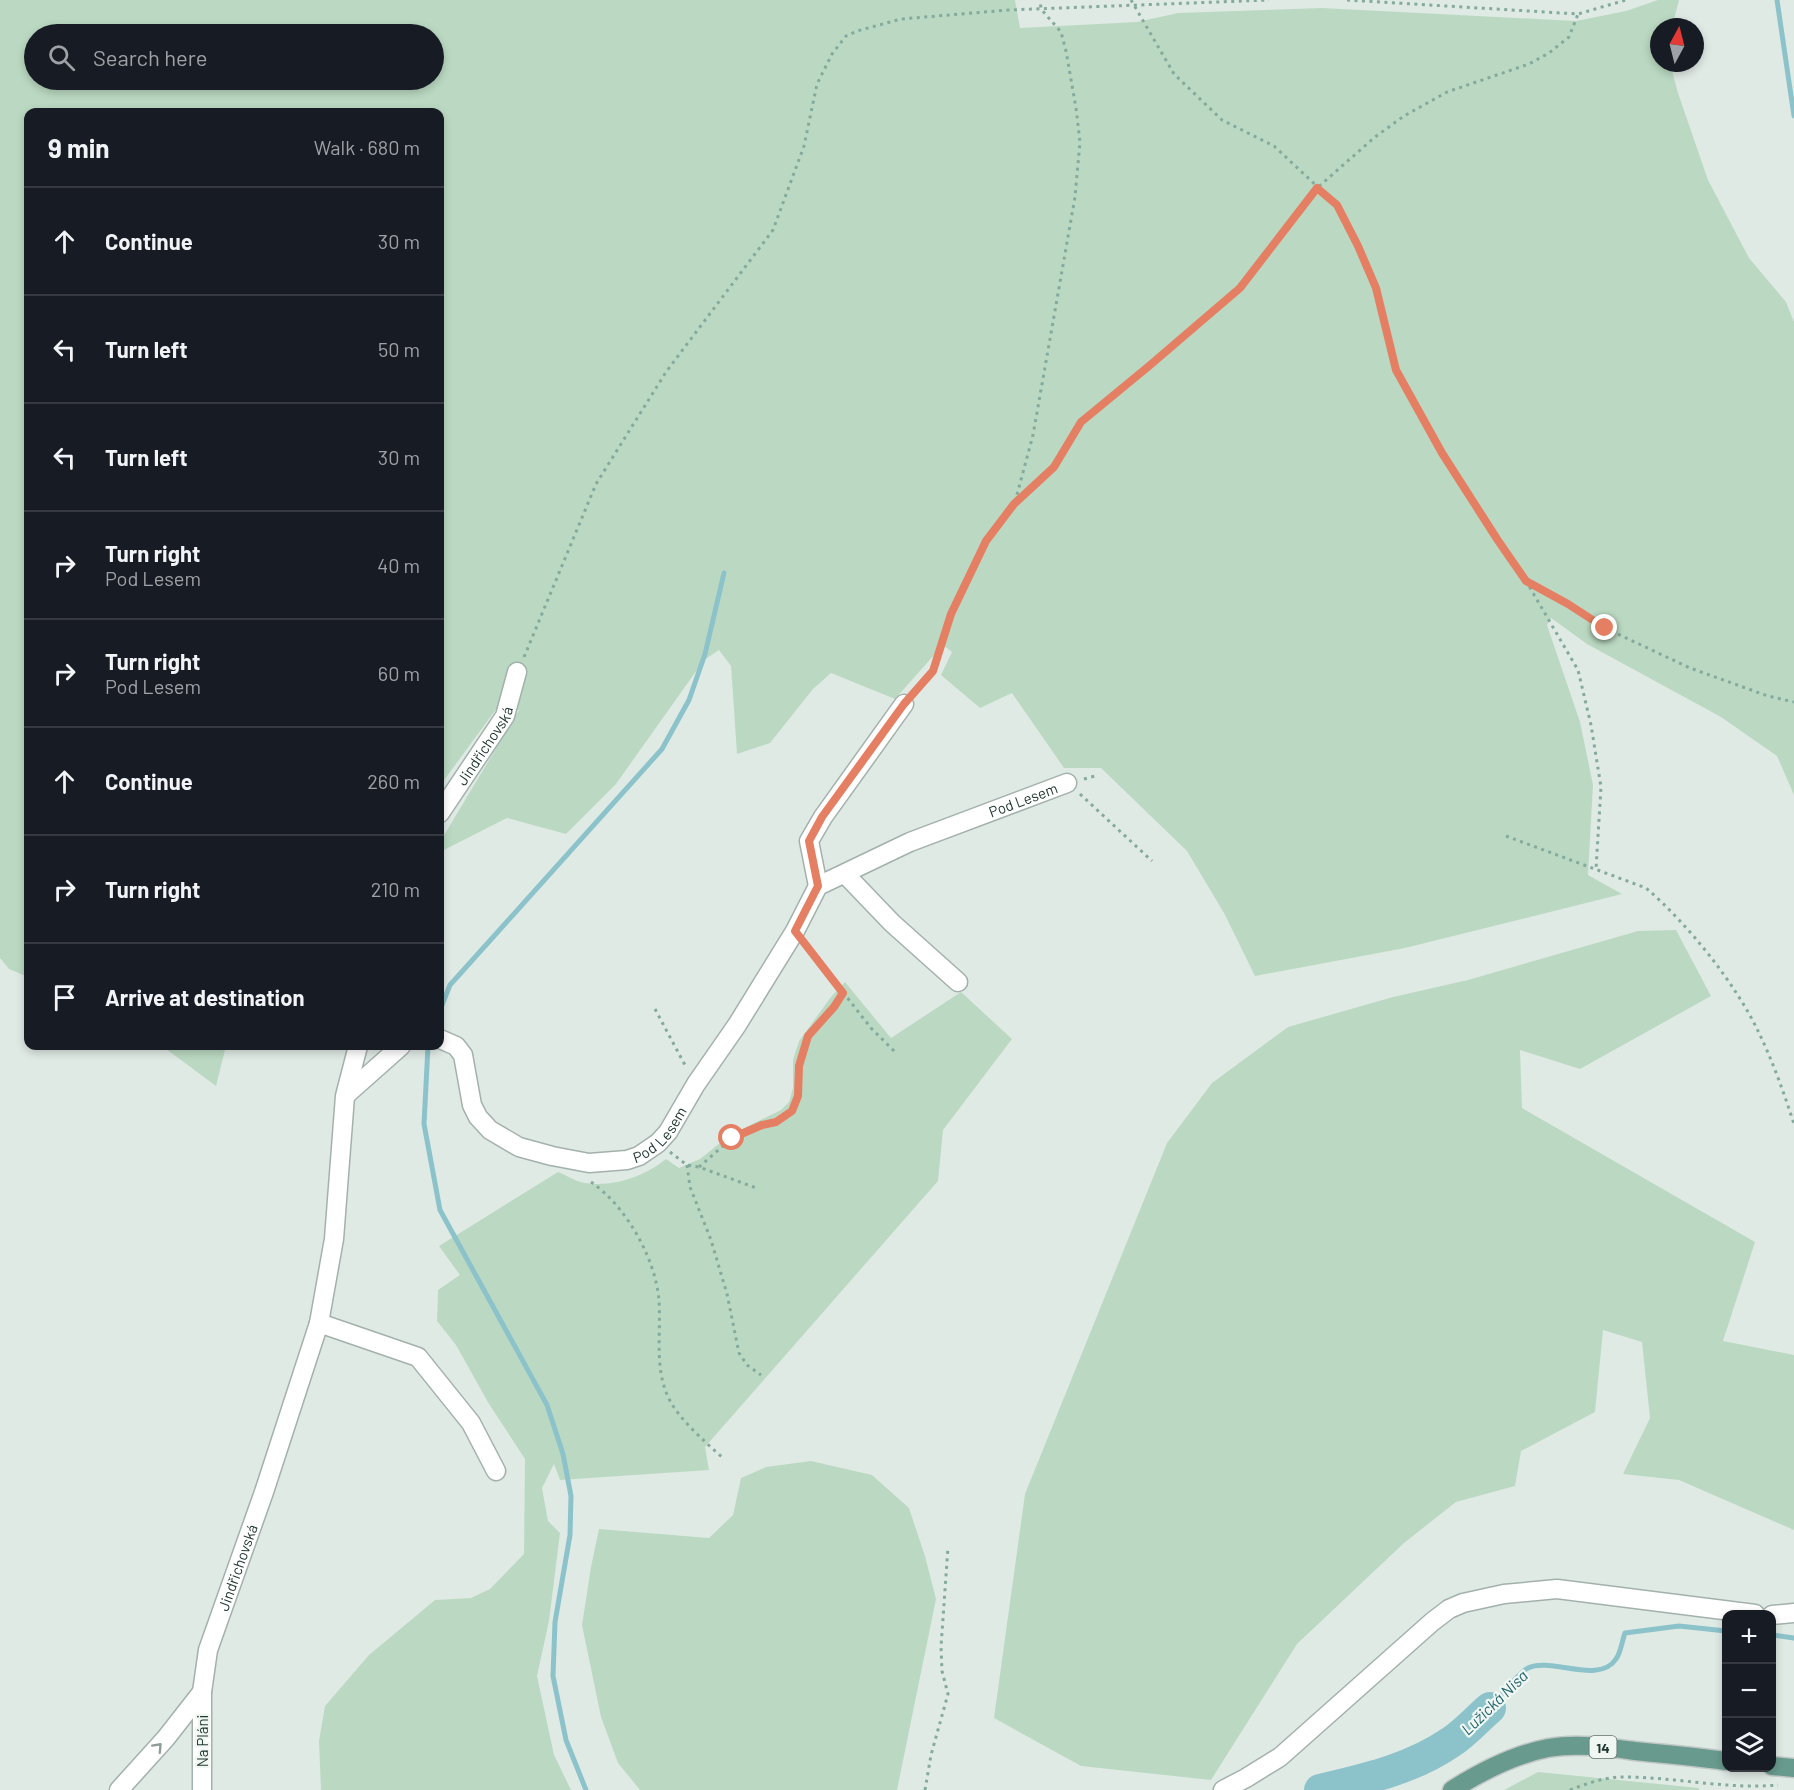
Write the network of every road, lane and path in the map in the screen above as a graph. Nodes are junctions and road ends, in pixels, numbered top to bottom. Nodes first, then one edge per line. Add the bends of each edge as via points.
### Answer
1 (1040, 0) edge
2 (1132, 0) edge
3 (1269, 0) edge
4 (1347, 0) edge
5 (1626, 0) edge
6 (1135, 6) junction
7 (1041, 9) junction
8 (1578, 14) junction
9 (1317, 188) junction
10 (1014, 504) junction
11 (1526, 581) junction
12 (517, 672) joint
13 (1794, 702) edge
14 (904, 704) joint
15 (1067, 783) joint
16 (444, 807) edge
17 (1506, 836) dead end
18 (1152, 861) dead end
19 (1596, 869) junction
20 (846, 875) junction
21 (818, 886) junction
22 (795, 931) junction
23 (958, 982) dead end
24 (843, 993) junction
25 (655, 1009) dead end
26 (444, 1041) edge
27 (357, 1050) edge
28 (397, 1050) edge
29 (897, 1054) dead end
30 (696, 1084) junction
31 (345, 1096) junction
32 (1794, 1124) edge
33 (699, 1167) junction
34 (587, 1179) dead end
35 (759, 1189) dead end
36 (319, 1323) junction
37 (761, 1375) dead end
38 (722, 1457) dead end
39 (496, 1471) dead end
40 (948, 1547) dead end
41 (1723, 1610) edge
42 (1794, 1613) edge
43 (1776, 1615) edge
44 (202, 1692) junction
45 (1722, 1761) edge
46 (1776, 1768) edge
47 (1790, 1775) edge
48 (119, 1790) edge
49 (202, 1790) edge
50 (925, 1790) edge
51 (1223, 1790) edge
52 (1452, 1790) edge
53 (1570, 1790) edge

1 - 7 path
2 - 6 path
3 - 6 path
4 - 8 path
5 - 8 path
6 - 7 path
6 - 9 path via 1174,74 1222,120 1274,146
7 - 10 path via 1061,32 1064,42 1080,142 1075,197 1033,435
7 - 12 path via 901,19 846,36 817,84 804,146 773,230 666,372 596,484
8 - 9 path via 1569,37 1549,53 1529,64 1447,92 1404,116
9 - 10 path via 1240,288 1081,422 1054,467
9 - 11 path via 1337,205 1376,288 1396,370 1442,453
10 - 14 path via 986,541 951,614 933,671
11 - 13 path via 1605,628 1690,668
11 - 19 path via 1578,670 1601,787
12 - 16 street, Jindřichovská via 505,716
14 - 21 street via 809,841
15 - 18 path
15 - 20 street, Pod Lesem via 910,842
17 - 19 path
19 - 32 path via 1646,888 1664,903 1733,987 1758,1031
20 - 21 street, Pod Lesem
20 - 23 street
21 - 22 street, Pod Lesem
22 - 24 path
22 - 30 street, Pod Lesem
24 - 29 path
24 - 33 path via 808,1036 792,1111 776,1122 732,1138
25 - 30 path
26 - 30 street, Pod Lesem via 464,1055 472,1105 490,1130 519,1147 552,1156 590,1162 627,1160 639,1155 668,1132
27 - 31 street, Jindřichovská
28 - 31 street
31 - 36 street, Jindřichovská via 334,1239
33 - 35 path
33 - 37 path via 687,1165 690,1187 723,1278 740,1353 747,1365
34 - 38 path via 625,1217 652,1265 659,1301 659,1367 666,1393 675,1408
36 - 39 street via 418,1357 471,1423
36 - 44 street, Jindřichovská via 208,1650
40 - 50 path via 941,1647 948,1694
41 - 51 street via 1557,1589 1463,1603 1432,1622 1280,1757
42 - 43 street
48 -> 44 street, Jindřichovská
44 - 49 street, Na Pláni
45 - 52 main road, 14 via 1604,1747 1548,1748 1482,1771
46 - 47 main road
47 - 53 path via 1778,1786 1763,1788 1618,1777

